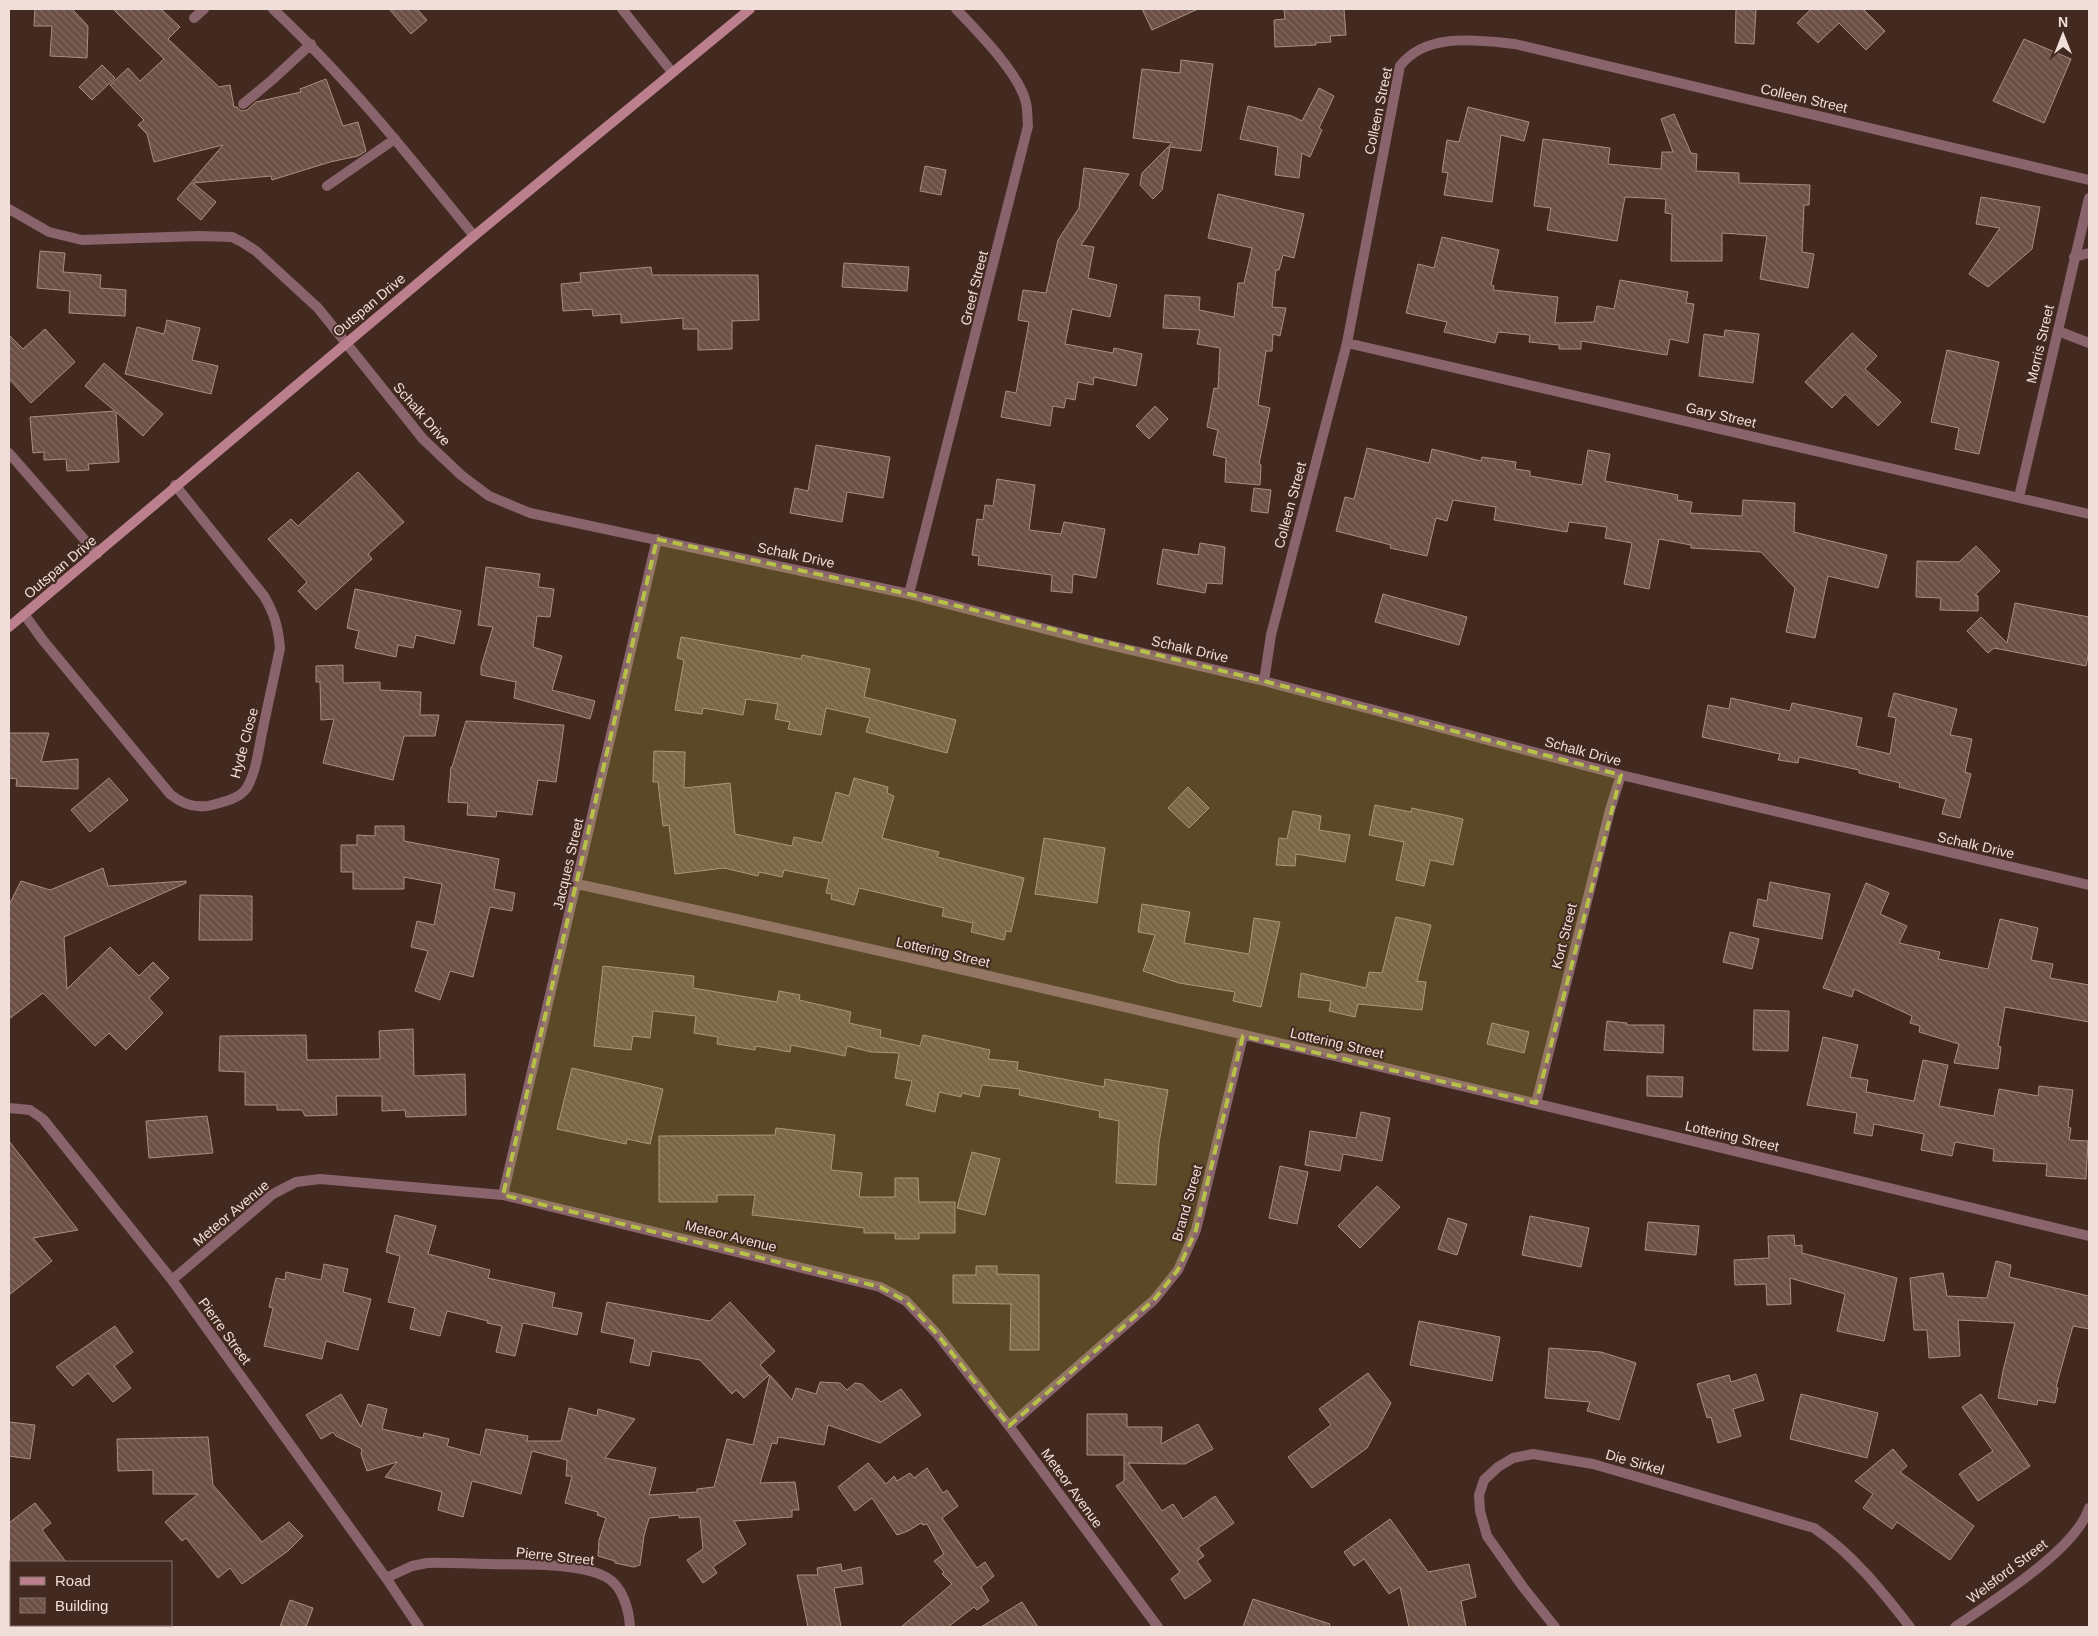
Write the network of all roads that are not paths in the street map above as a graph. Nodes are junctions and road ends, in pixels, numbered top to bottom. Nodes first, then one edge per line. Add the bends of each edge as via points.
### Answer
1 (204, 9) edge
2 (274, 9) edge
3 (622, 9) edge
4 (750, 9) edge
5 (956, 9) edge
6 (194, 18) dead end
7 (311, 44) junction
8 (672, 72) junction
9 (243, 104) dead end
10 (395, 139) junction
11 (2089, 180) edge
12 (327, 186) dead end
13 (2089, 198) edge
14 (9, 209) edge
15 (474, 236) junction
16 (2089, 253) edge
17 (2074, 257) junction
18 (2058, 331) junction
19 (345, 343) junction
20 (1347, 343) junction
21 (2089, 343) edge
22 (9, 453) edge
23 (176, 485) junction
24 (2019, 497) junction
25 (2089, 514) edge
26 (658, 540) junction
27 (97, 554) junction
28 (909, 594) junction
29 (24, 614) junction
30 (9, 626) edge
31 (1264, 681) junction
32 (1621, 775) junction
33 (577, 884) junction
34 (2089, 885) edge
35 (1243, 1036) junction
36 (1536, 1103) junction
37 (9, 1108) edge
38 (503, 1195) junction
39 (2089, 1236) edge
40 (172, 1280) junction
41 (1010, 1426) junction
42 (2089, 1508) edge
43 (386, 1578) junction
44 (419, 1627) edge
45 (630, 1627) edge
46 (1158, 1627) edge
47 (1555, 1627) edge
48 (1910, 1627) edge
49 (1955, 1627) edge

1 - 6 street
2 - 7 street
3 - 8 street
4 - 8 street, Outspan Drive
5 - 28 street, Greef Street via 1018,83 1026,102 1028,126
7 - 9 street
7 - 10 street
8 - 15 street, Outspan Drive
10 - 12 street
10 - 15 street
11 - 20 street, Colleen Street via 1514,44 1443,41 1408,55 1400,66
13 - 17 street, Morris Street
14 - 19 street, Schalk Drive via 49,232 82,240 232,238 256,251 318,308
15 - 19 street, Outspan Drive
16 - 17 street
17 - 18 street, Morris Street
18 - 21 street
18 - 24 street, Morris Street
19 - 23 street, Outspan Drive
19 - 26 street, Schalk Drive via 423,439 489,496 530,513
20 - 24 street, Gary Street
20 - 31 street, Colleen Street via 1271,635
22 - 27 street
23 - 27 street, Outspan Drive
23 - 29 street, Hyde Close via 264,596 278,629 280,648 257,757 249,782 240,794 206,806 188,805 170,794
24 - 25 street, Gary Street
26 - 28 street, Schalk Drive
26 - 33 street, Jacques Street
27 - 29 street, Outspan Drive
28 - 31 street, Schalk Drive
29 - 30 street, Outspan Drive
31 - 32 street, Schalk Drive
32 - 34 street, Schalk Drive
32 - 36 street, Kort Street
33 - 35 street, Lottering Street
33 - 38 street, Jacques Street
35 - 36 street, Lottering Street
35 - 41 street, Brand Street via 1196,1230 1178,1270 1154,1300
36 - 39 street, Lottering Street
37 - 40 street, Pierre Street via 30,1110 43,1120
38 - 40 street, Meteor Avenue via 320,1179 296,1182 273,1194
38 - 41 street, Meteor Avenue via 880,1287 906,1301 937,1334
40 - 43 street, Pierre Street
41 - 46 street, Meteor Avenue
42 - 49 street, Welsford Street via 2087,1516 2064,1546
43 - 44 street, Pierre Street
43 - 45 street, Pierre Street via 427,1562 591,1571 608,1578 619,1589
47 - 48 street, Die Sirkel via 1487,1536 1480,1511 1479,1495 1484,1480 1505,1462 1533,1454 1593,1464 1814,1528 1831,1539 1878,1586

